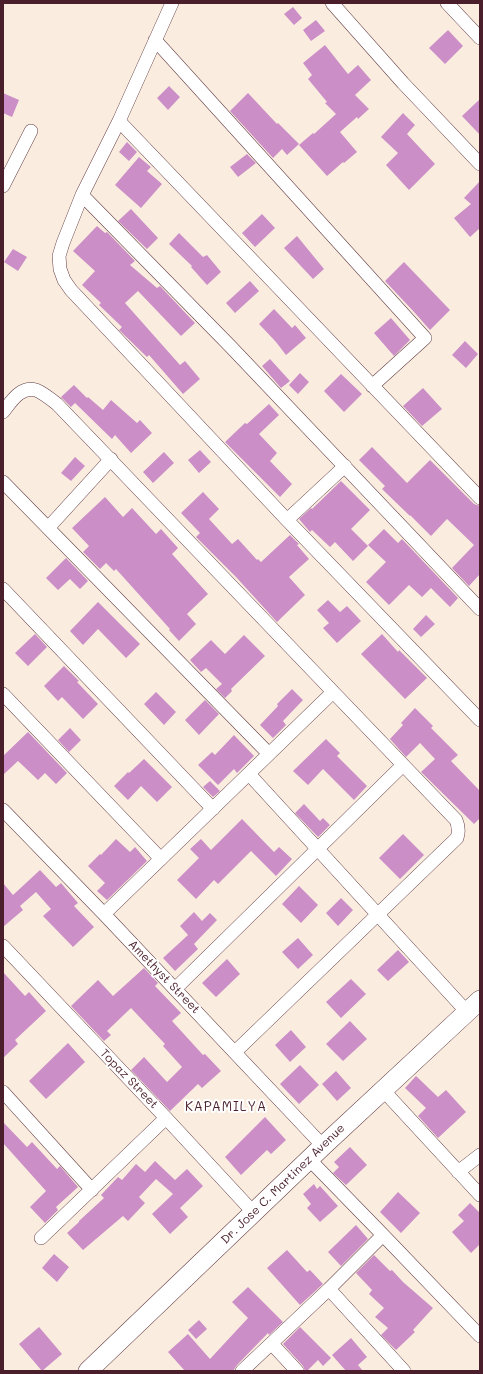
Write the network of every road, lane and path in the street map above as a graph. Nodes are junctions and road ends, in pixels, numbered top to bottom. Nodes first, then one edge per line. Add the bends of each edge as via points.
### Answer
1 (172, 3) edge
2 (332, 3) edge
3 (447, 3) edge
4 (480, 38) edge
5 (155, 40) junction
6 (119, 121) junction
7 (31, 131) dead end
8 (480, 164) edge
9 (3, 186) edge
10 (82, 196) junction
11 (372, 386) junction
12 (3, 412) edge
13 (111, 459) junction
14 (345, 466) junction
15 (3, 482) edge
16 (480, 498) edge
17 (287, 520) junction
18 (48, 528) junction
19 (3, 589) edge
20 (480, 609) edge
21 (333, 692) junction
22 (3, 694) edge
23 (480, 720) edge
24 (269, 754) junction
25 (403, 765) junction
26 (249, 774) junction
27 (213, 809) junction
28 (3, 810) edge
29 (318, 848) junction
30 (161, 859) junction
31 (104, 914) junction
32 (378, 914) junction
33 (3, 946) edge
34 (175, 989) junction
35 (474, 1006) edge
36 (235, 1052) junction
37 (383, 1090) junction
38 (3, 1092) edge
39 (166, 1118) junction
40 (323, 1146) junction
41 (480, 1155) edge
42 (308, 1159) junction
43 (458, 1172) junction
44 (92, 1190) junction
45 (480, 1195) edge
46 (253, 1212) junction
47 (383, 1235) junction
48 (41, 1238) dead end
49 (329, 1289) junction
50 (480, 1336) edge
51 (272, 1344) junction
52 (88, 1371) edge
53 (242, 1371) edge
54 (297, 1371) edge
55 (404, 1371) edge

1 - 5 street
2 - 8 street
3 - 4 street
5 - 6 street
5 - 11 street via 425,338
6 - 10 street
6 - 11 street
7 - 9 street
10 - 14 street
10 - 17 street via 59,256 64,280
11 - 16 street
12 - 13 street via 17,395 26,390 36,390 57,404
13 - 18 street
13 - 21 street
14 - 17 street
14 - 20 street
15 - 18 street
17 - 23 street
18 - 24 street
19 - 27 street
21 - 24 street
21 - 25 street
22 - 30 street
24 - 26 street
25 - 29 street
25 - 32 street via 456,820 458,834
26 - 27 street
26 - 29 street
27 - 30 street
28 - 31 street, Amethyst Street
29 - 32 street
29 - 34 street
30 - 31 street
31 - 34 street, Amethyst Street
32 - 35 street
32 - 36 street
33 - 39 street, Topaz Street
34 - 36 street, Amethyst Street
35 - 37 street, Dr. Jose C. Martinez Avenue
36 - 40 street, Amethyst Street
37 - 40 street, Dr. Jose C. Martinez Avenue
37 - 43 street
38 - 44 street
39 - 44 street
39 - 46 street, Topaz Street
40 - 42 street, Dr. Jose C. Martinez Avenue
41 - 43 street
42 - 46 street, Dr. Jose C. Martinez Avenue
42 - 47 street
43 - 45 street
44 - 48 street
46 - 52 street, Dr. Jose C. Martinez Avenue
47 - 49 street
47 - 50 street
49 - 51 street
49 - 55 street
51 - 53 street
51 - 54 street

